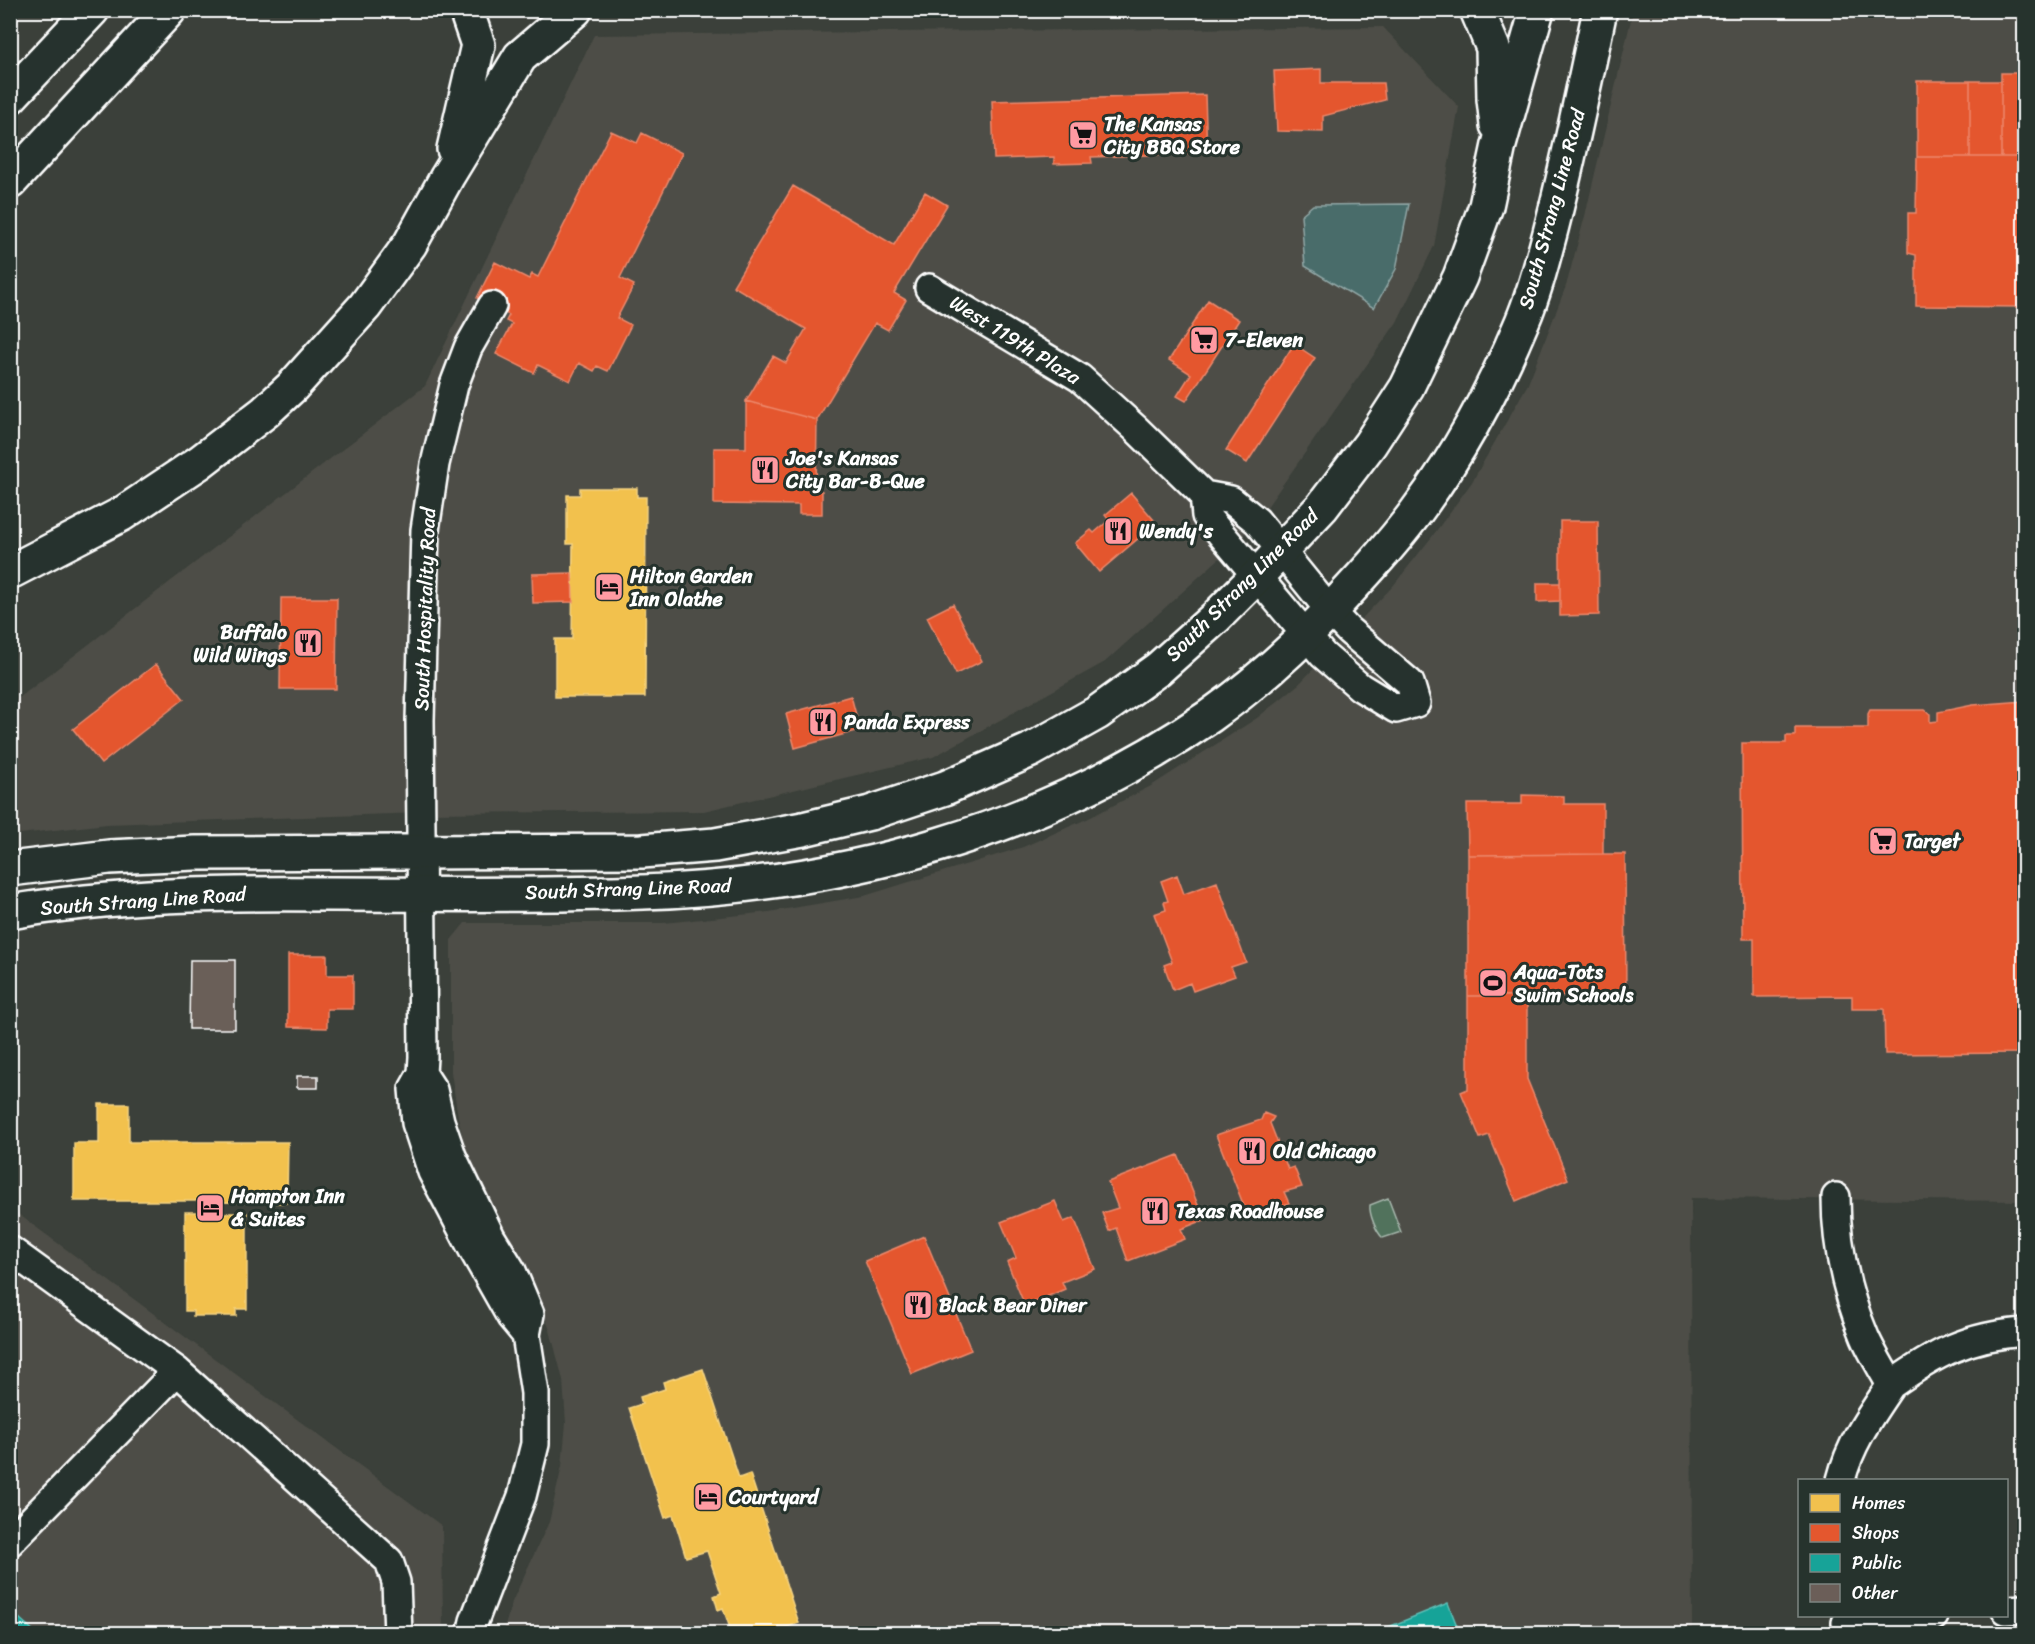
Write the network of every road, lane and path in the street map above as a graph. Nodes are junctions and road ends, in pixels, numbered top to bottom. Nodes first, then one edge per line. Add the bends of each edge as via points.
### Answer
1 (92, 10) edge
2 (169, 10) edge
3 (466, 10) edge
4 (575, 10) edge
5 (1477, 10) edge
6 (1537, 10) edge
7 (1600, 10) edge
8 (10, 97) edge
9 (1499, 145) junction
10 (447, 177) junction
11 (10, 182) edge
12 (929, 288) dead end
13 (492, 306) dead end
14 (1204, 495) junction
15 (1281, 551) junction
16 (10, 572) edge
17 (1257, 576) junction
18 (1330, 611) junction
19 (1307, 635) junction
20 (420, 852) junction
21 (10, 869) edge
22 (420, 894) junction
23 (10, 912) edge
24 (1836, 1197) dead end
25 (10, 1250) edge
26 (2025, 1332) edge
27 (177, 1371) junction
28 (1891, 1385) junction
29 (1841, 1479) edge
30 (10, 1542) edge
31 (2025, 1609) edge
32 (2008, 1610) edge
33 (1923, 1617) edge
34 (1846, 1624) edge
35 (398, 1634) edge
36 (471, 1634) edge

1 - 8 main road
2 - 11 main road
3 - 10 main road via 478,45
4 - 10 main road via 520,57
5 - 9 main road via 1493,48
6 - 9 main road, South Strang Line Road
7 - 18 main road, South Strang Line Road via 1558,201 1515,338 1460,444 1418,510
9 - 15 main road, South Strang Line Road via 1486,206 1463,270 1407,387 1322,507
10 - 16 main road via 411,244 365,306 265,412 122,514
12 - 14 street, West 119th Plaza via 1080,378
13 - 20 street, South Hospitality Road via 468,348 454,385 435,464 425,530
14 - 15 street via 1231,500 1257,521
14 - 17 street via 1206,516
15 - 17 main road, South Strang Line Road
15 - 18 street
17 - 19 street
17 - 20 main road, South Strang Line Road via 1158,669 1097,713 1031,750 945,788 870,813 715,845 642,851
18 - 19 main road, South Strang Line Road
18 - 19 street via 1410,683 1416,703 1396,709 1360,687 1323,655
19 - 22 main road, South Strang Line Road via 1211,716 1145,756 1085,788 1013,819 922,850 744,885 646,892
20 - 21 main road, South Strang Line Road via 195,853 109,857
20 - 22 street, South Hospitality Road
22 - 23 main road, South Strang Line Road via 233,893 100,900
22 - 36 street, South Hospitality Road via 422,1073 413,1089 416,1123 432,1172 511,1317 526,1335 535,1393 535,1444 522,1496
24 - 28 street via 1837,1240 1846,1285 1865,1338
25 - 27 street
26 - 28 street via 1983,1338 1947,1350
27 - 30 street
27 - 35 street via 389,1561 396,1582
28 - 29 street via 1859,1432
31 - 32 street
33 - 34 street

